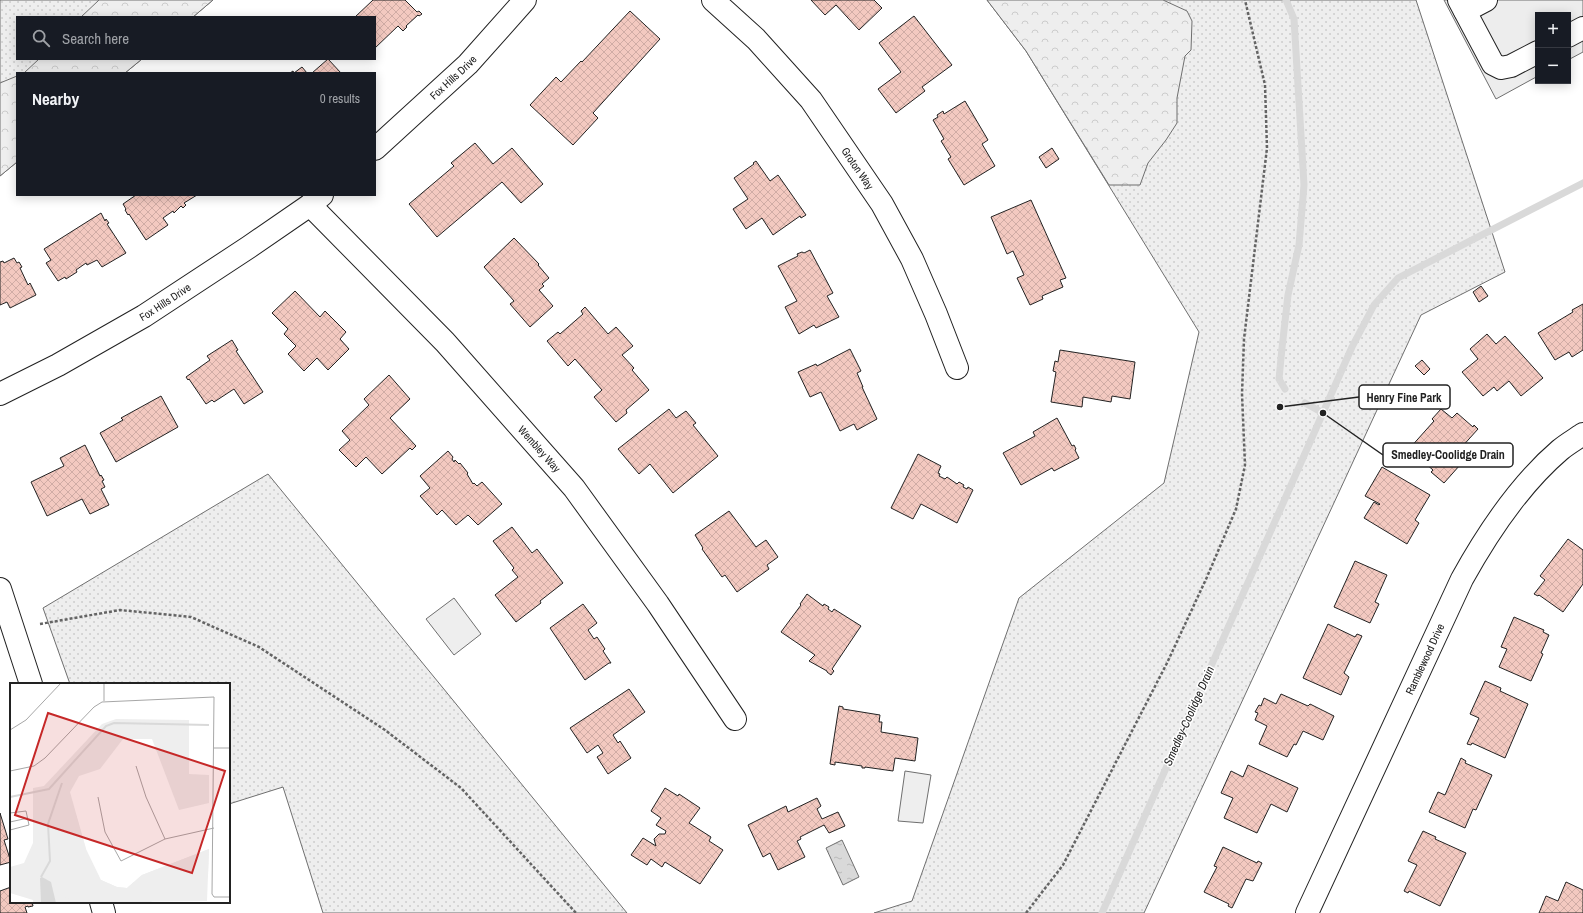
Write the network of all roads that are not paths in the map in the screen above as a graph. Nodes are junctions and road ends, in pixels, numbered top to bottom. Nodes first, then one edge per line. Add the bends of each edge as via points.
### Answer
1 (526, 0) edge
2 (713, 0) edge
3 (1486, 0) edge
4 (1462, 6) edge
5 (1583, 28) edge
6 (1571, 34) edge
7 (1535, 54) edge
8 (376, 148) edge
9 (316, 200) edge
10 (956, 368) dead end
11 (0, 394) edge
12 (1583, 434) edge
13 (0, 589) edge
14 (31, 683) edge
15 (735, 720) dead end
16 (101, 903) edge
17 (104, 913) edge
18 (1307, 913) edge

1 - 8 street, Fox Hills Drive via 468,64
2 - 10 street, Groton Way via 756,39 811,100 882,204 912,259
3 - 4 street
4 - 7 street via 1493,64 1501,68 1510,66
5 - 6 street
9 - 11 street, Fox Hills Drive via 250,248 144,316 58,365
9 - 15 street, Wembley Way via 574,488 658,604
12 - 18 street, Ramblewood Drive via 1560,450 1536,475 1514,499 1484,540 1462,579
13 - 14 street
16 - 17 street

